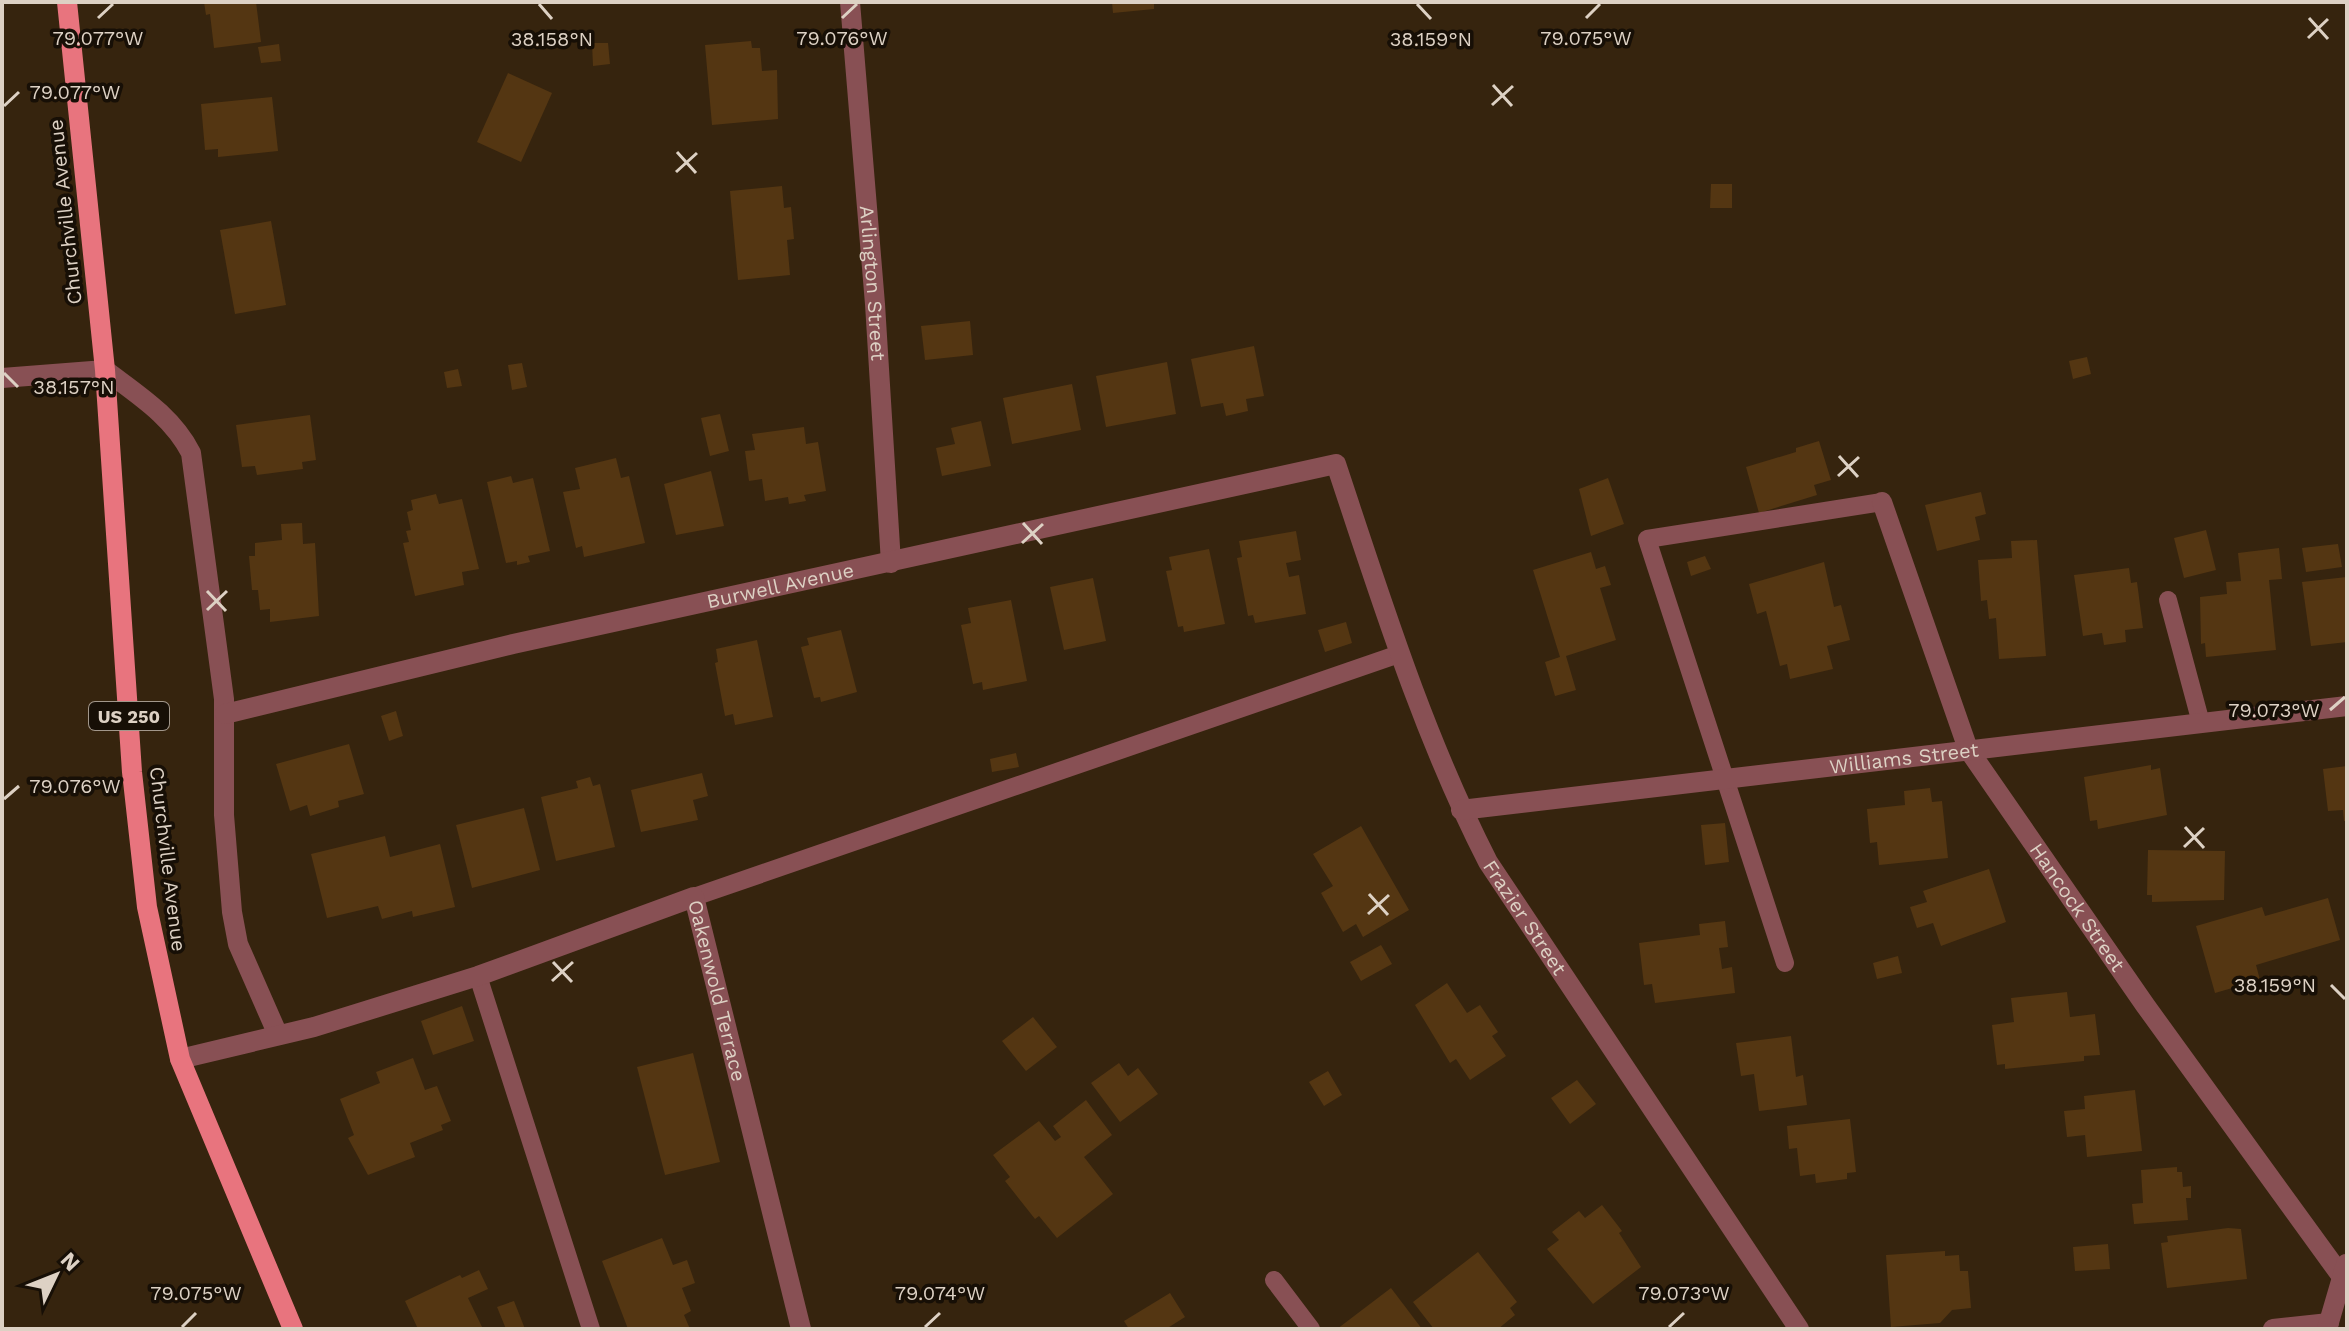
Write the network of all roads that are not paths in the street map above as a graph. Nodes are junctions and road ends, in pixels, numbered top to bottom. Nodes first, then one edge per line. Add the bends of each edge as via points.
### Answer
1 (67, 2) edge
2 (850, 2) edge
3 (105, 370) junction
4 (2, 378) edge
5 (1336, 464) joint
6 (1882, 502) joint
7 (891, 563) junction
8 (2168, 600) dead end
9 (1399, 654) junction
10 (2347, 706) edge
11 (225, 714) junction
12 (2201, 723) junction
13 (1968, 749) junction
14 (1728, 778) junction
15 (1461, 810) junction
16 (694, 897) junction
17 (1785, 963) dead end
18 (478, 976) junction
19 (278, 1035) junction
20 (180, 1059) junction
21 (2344, 1268) edge
22 (1274, 1280) dead end
23 (2328, 1326) edge
24 (293, 1329) edge
25 (591, 1329) edge
26 (801, 1329) edge
27 (1311, 1329) edge
28 (1799, 1329) edge
29 (2273, 1329) edge

1 - 3 main road, Churchville Avenue / US 250
2 - 7 street, Arlington Street
3 - 4 street
3 - 11 street via 164,415 191,453
3 - 20 main road, Churchville Avenue / US 250 via 138,834 149,921
5 - 7 street, Burwell Avenue
5 - 9 street, Frazier Street
6 - 13 street, Hancock Street
6 - 14 lane via 1647,539
7 - 11 street, Burwell Avenue via 513,644
8 - 12 lane
9 - 15 street, Frazier Street
9 - 16 lane
10 - 12 street, Williams Street
11 - 19 street via 224,815 232,912 238,944
12 - 13 street, Williams Street
13 - 14 street, Williams Street
13 - 21 street, Hancock Street via 2145,1005
14 - 15 street, Williams Street
14 - 17 lane
15 - 28 street, Frazier Street via 1488,862
16 - 18 street, Oakenwold Terrace
16 - 26 street, Oakenwold Terrace
18 - 19 street, Oakenwold Terrace
18 - 25 lane
19 - 20 street, Oakenwold Terrace
20 - 24 main road, Churchville Avenue / US 250
21 - 23 street
22 - 27 lane
23 - 29 street

